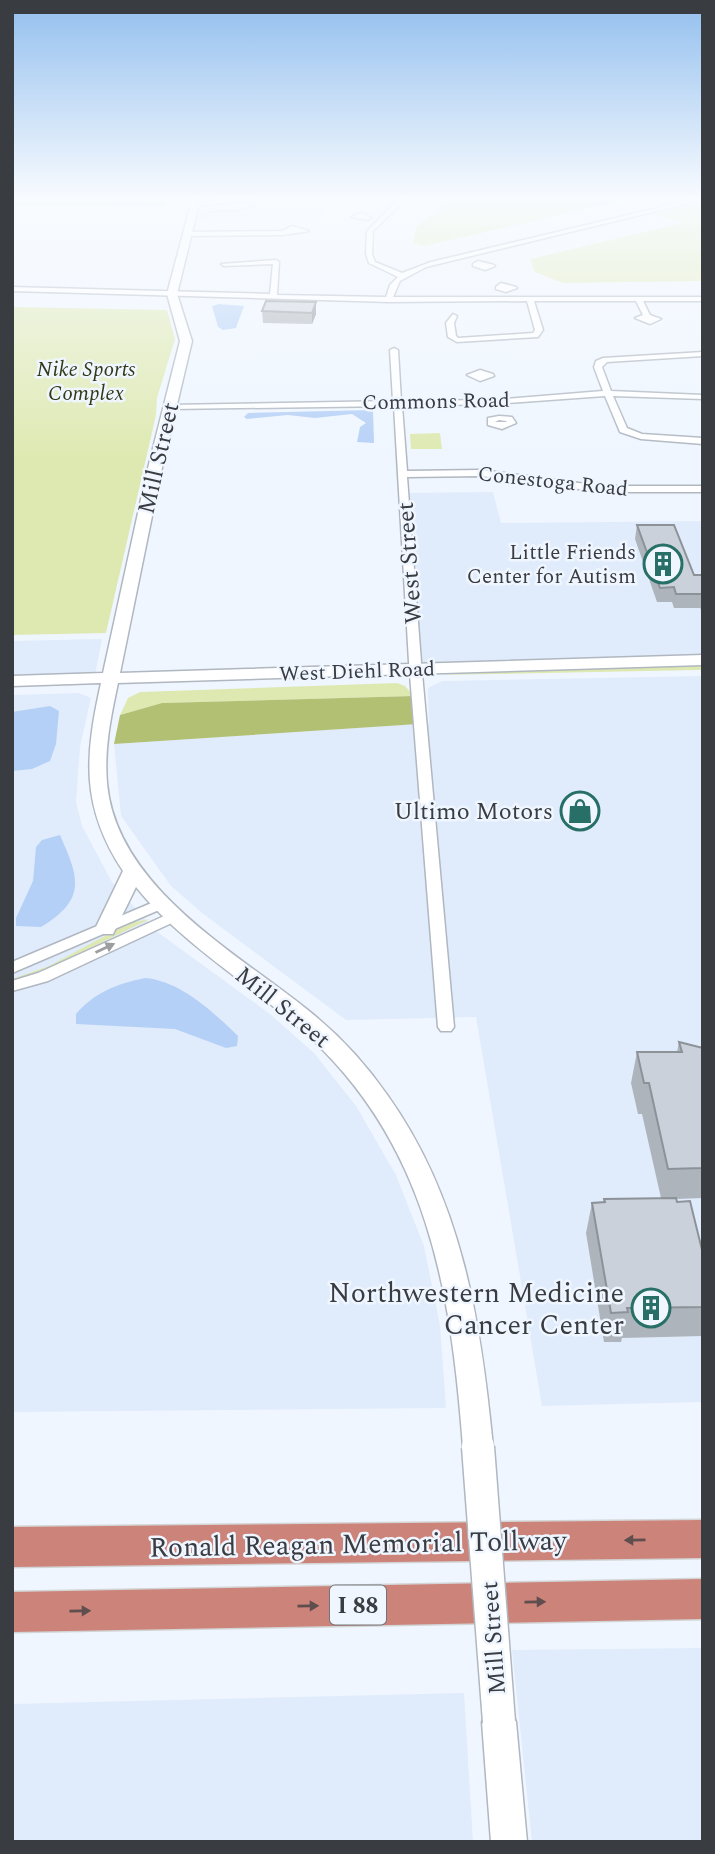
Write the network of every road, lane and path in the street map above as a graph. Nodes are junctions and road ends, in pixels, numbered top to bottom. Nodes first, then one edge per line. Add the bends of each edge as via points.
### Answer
1 (174, 287) edge
2 (275, 287) edge
3 (393, 287) edge
4 (12, 289) edge
5 (506, 290) dead end
6 (172, 294) junction
7 (274, 297) junction
8 (389, 299) junction
9 (509, 299) junction
10 (530, 299) junction
11 (639, 299) junction
12 (703, 299) edge
13 (453, 316) dead end
14 (647, 316) dead end
15 (394, 349) dead end
16 (703, 354) edge
17 (483, 379) dead end
18 (608, 393) junction
19 (703, 397) edge
20 (397, 402) junction
21 (493, 402) junction
22 (170, 407) junction
23 (499, 418) dead end
24 (703, 441) edge
25 (402, 474) junction
26 (703, 489) edge
27 (703, 660) edge
28 (703, 673) edge
29 (417, 674) junction
30 (12, 681) edge
31 (110, 683) junction
32 (12, 691) edge
33 (133, 871) junction
34 (167, 911) junction
35 (106, 929) junction
36 (12, 968) edge
37 (12, 986) edge
38 (446, 1027) dead end
39 (703, 1539) edge
40 (12, 1547) edge
41 (703, 1599) edge
42 (12, 1612) edge
43 (509, 1842) edge

1 - 6 main road
2 - 7 street
3 - 8 street
4 - 6 street
5 - 9 street
6 - 7 street
6 - 22 main road, Mill Street via 186,341
7 - 8 street
8 - 9 street
9 - 10 street
10 - 11 street
10 - 13 street via 539,330 535,335 457,340 452,337
11 - 12 street
11 - 14 street
15 - 20 street, West Street
16 - 18 street via 603,361 598,367
17 - 21 street
18 - 19 street, Commons Road
18 - 21 street, Commons Road
18 - 24 street via 626,432
20 - 21 street, Commons Road
20 - 22 street, Commons Road
20 - 25 street, West Street
21 - 23 street
22 - 31 main road, Mill Street
25 - 26 street, Conestoga Road via 481,473 601,489
25 - 29 street, West Street
27 - 29 main road, West Diehl Road
28 - 29 main road, West Diehl Road
29 - 31 main road, West Diehl Road
29 - 38 street, West Street
30 - 31 main road, West Diehl Road
31 - 32 main road, West Diehl Road
31 - 33 main road, Mill Street via 98,735 96,776 107,821
33 - 34 main road, Mill Street
33 - 35 main road via 122,904
34 - 35 street
37 -> 34 street via 43,977
34 - 43 main road, Mill Street, bridge via 318,1034 371,1090 425,1180 451,1252 471,1358
35 - 36 street
39 -> 40 highway, Ronald Reagan Memorial Tollway
42 -> 41 highway, I 88

